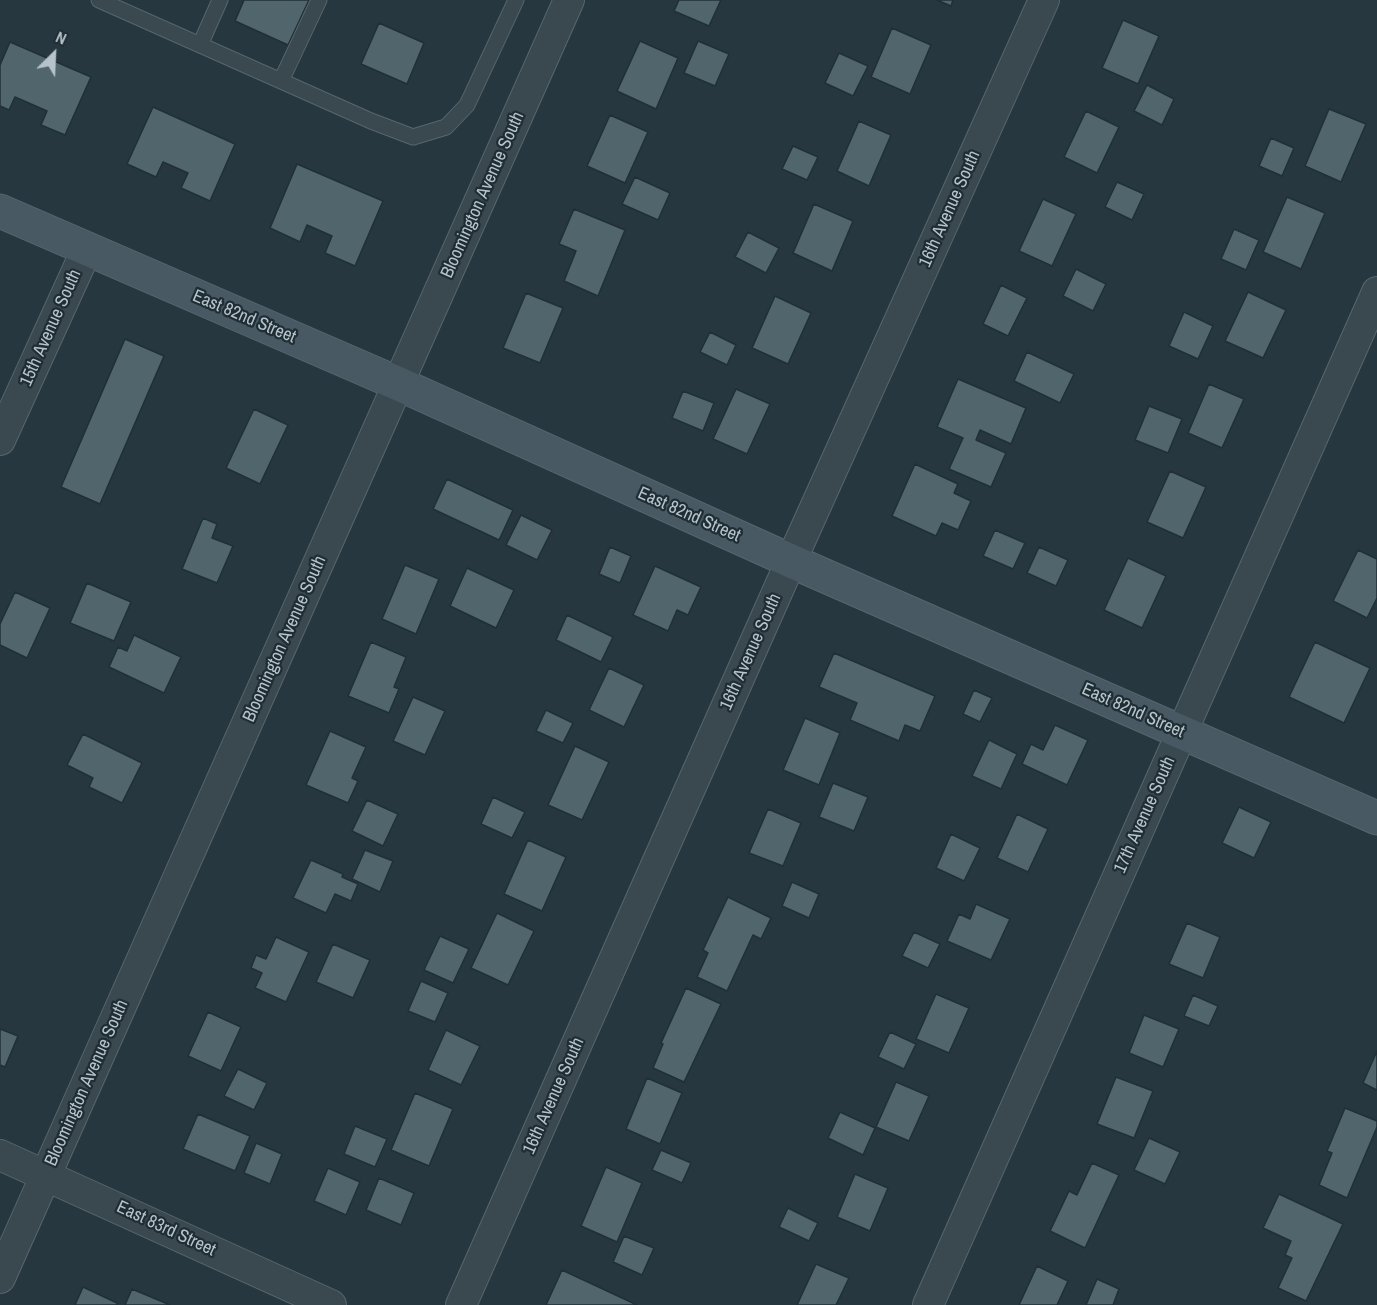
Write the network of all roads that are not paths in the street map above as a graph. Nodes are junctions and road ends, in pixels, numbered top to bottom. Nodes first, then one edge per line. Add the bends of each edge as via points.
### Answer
1 (99, 0) edge
2 (220, 0) edge
3 (319, 0) edge
4 (516, 0) edge
5 (569, 0) edge
6 (1044, 0) edge
7 (200, 45) junction
8 (281, 81) junction
9 (0, 211) edge
10 (87, 249) junction
11 (1377, 292) edge
12 (399, 384) junction
13 (0, 440) edge
14 (792, 561) junction
15 (1181, 732) junction
16 (1377, 818) edge
17 (0, 1155) edge
18 (46, 1175) junction
19 (0, 1278) edge
20 (331, 1305) edge
21 (461, 1305) edge
22 (928, 1305) edge

1 - 7 lane
2 - 7 lane
3 - 8 lane
4 - 8 lane via 467,105 446,127 413,137
5 - 12 street, Bloomington Avenue South
6 - 14 street, 16th Avenue South
7 - 8 lane
9 - 10 street, East 82nd Street
10 - 12 street, East 82nd Street
10 - 13 street, 15th Avenue South
11 - 15 street, 17th Avenue South
12 - 14 street, East 82nd Street
12 - 18 street, Bloomington Avenue South
14 - 15 street, East 82nd Street
14 - 21 street, 16th Avenue South
15 - 16 street, East 82nd Street
15 - 22 street, 17th Avenue South
17 - 18 street, East 83rd Street
18 - 19 street, Bloomington Avenue South
18 - 20 street, East 83rd Street

